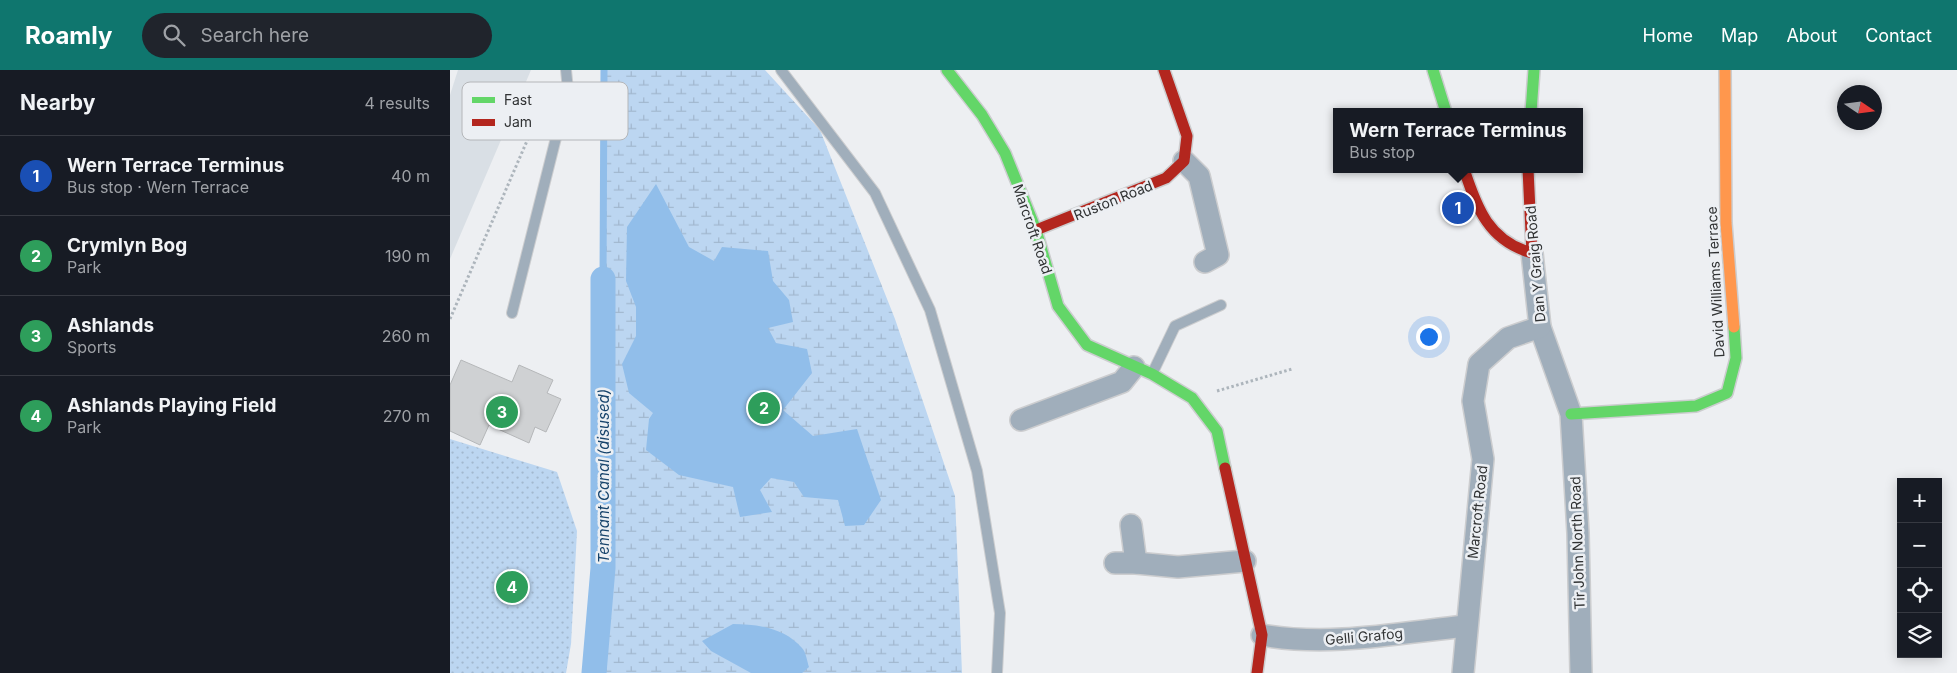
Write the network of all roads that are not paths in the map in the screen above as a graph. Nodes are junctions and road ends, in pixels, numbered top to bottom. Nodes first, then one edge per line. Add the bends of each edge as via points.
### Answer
1 (781, 70) edge
2 (947, 70) edge
3 (1164, 70) edge
4 (1433, 70) edge
5 (1534, 70) edge
6 (1725, 70) edge
7 (1445, 108) edge
8 (1531, 108) edge
9 (555, 140) edge
10 (1184, 161) junction
11 (1465, 173) edge
12 (1528, 173) edge
13 (1036, 230) junction
14 (1532, 253) junction
15 (1205, 262) dead end
16 (1221, 305) dead end
17 (512, 313) dead end
18 (1540, 328) junction
19 (1143, 371) junction
20 (1571, 414) junction
21 (1021, 420) dead end
22 (1131, 525) dead end
23 (1245, 561) junction
24 (1466, 626) junction
25 (1262, 635) junction
26 (997, 673) edge
27 (1257, 673) edge
28 (1463, 673) edge
29 (1581, 673) edge

1 - 26 lane via 875,193 930,310 977,471 1000,613
2 - 13 street, Marcroft Road via 982,115 1005,153
3 - 10 street via 1187,136
4 - 7 street
5 - 8 street
6 - 20 street, David Williams Terrace via 1726,222 1736,358 1727,393 1696,406
9 - 17 lane
10 - 13 street, Ruston Road via 1166,178
10 - 15 street via 1199,176 1218,255
11 - 14 street via 1470,190 1496,234 1509,245
12 - 14 street, Dan Y Graig Road
13 - 19 street, Marcroft Road via 1058,306 1087,345
14 - 18 street, Dan Y Graig Road
16 - 19 lane via 1175,326
18 - 20 street, Dan Y Graig Road
18 - 24 street, Marcroft Road via 1508,338 1479,364 1474,401 1483,459
19 - 21 street
19 - 23 street, Marcroft Road via 1192,398 1217,431
20 - 29 street, Tir John North Road
22 - 23 street via 1126,563 1178,567
23 - 25 street, Marcroft Road
24 - 25 street, Gelli Grafog via 1330,640 1288,640
24 - 28 street, Marcroft Road
25 - 27 street, Marcroft Road

